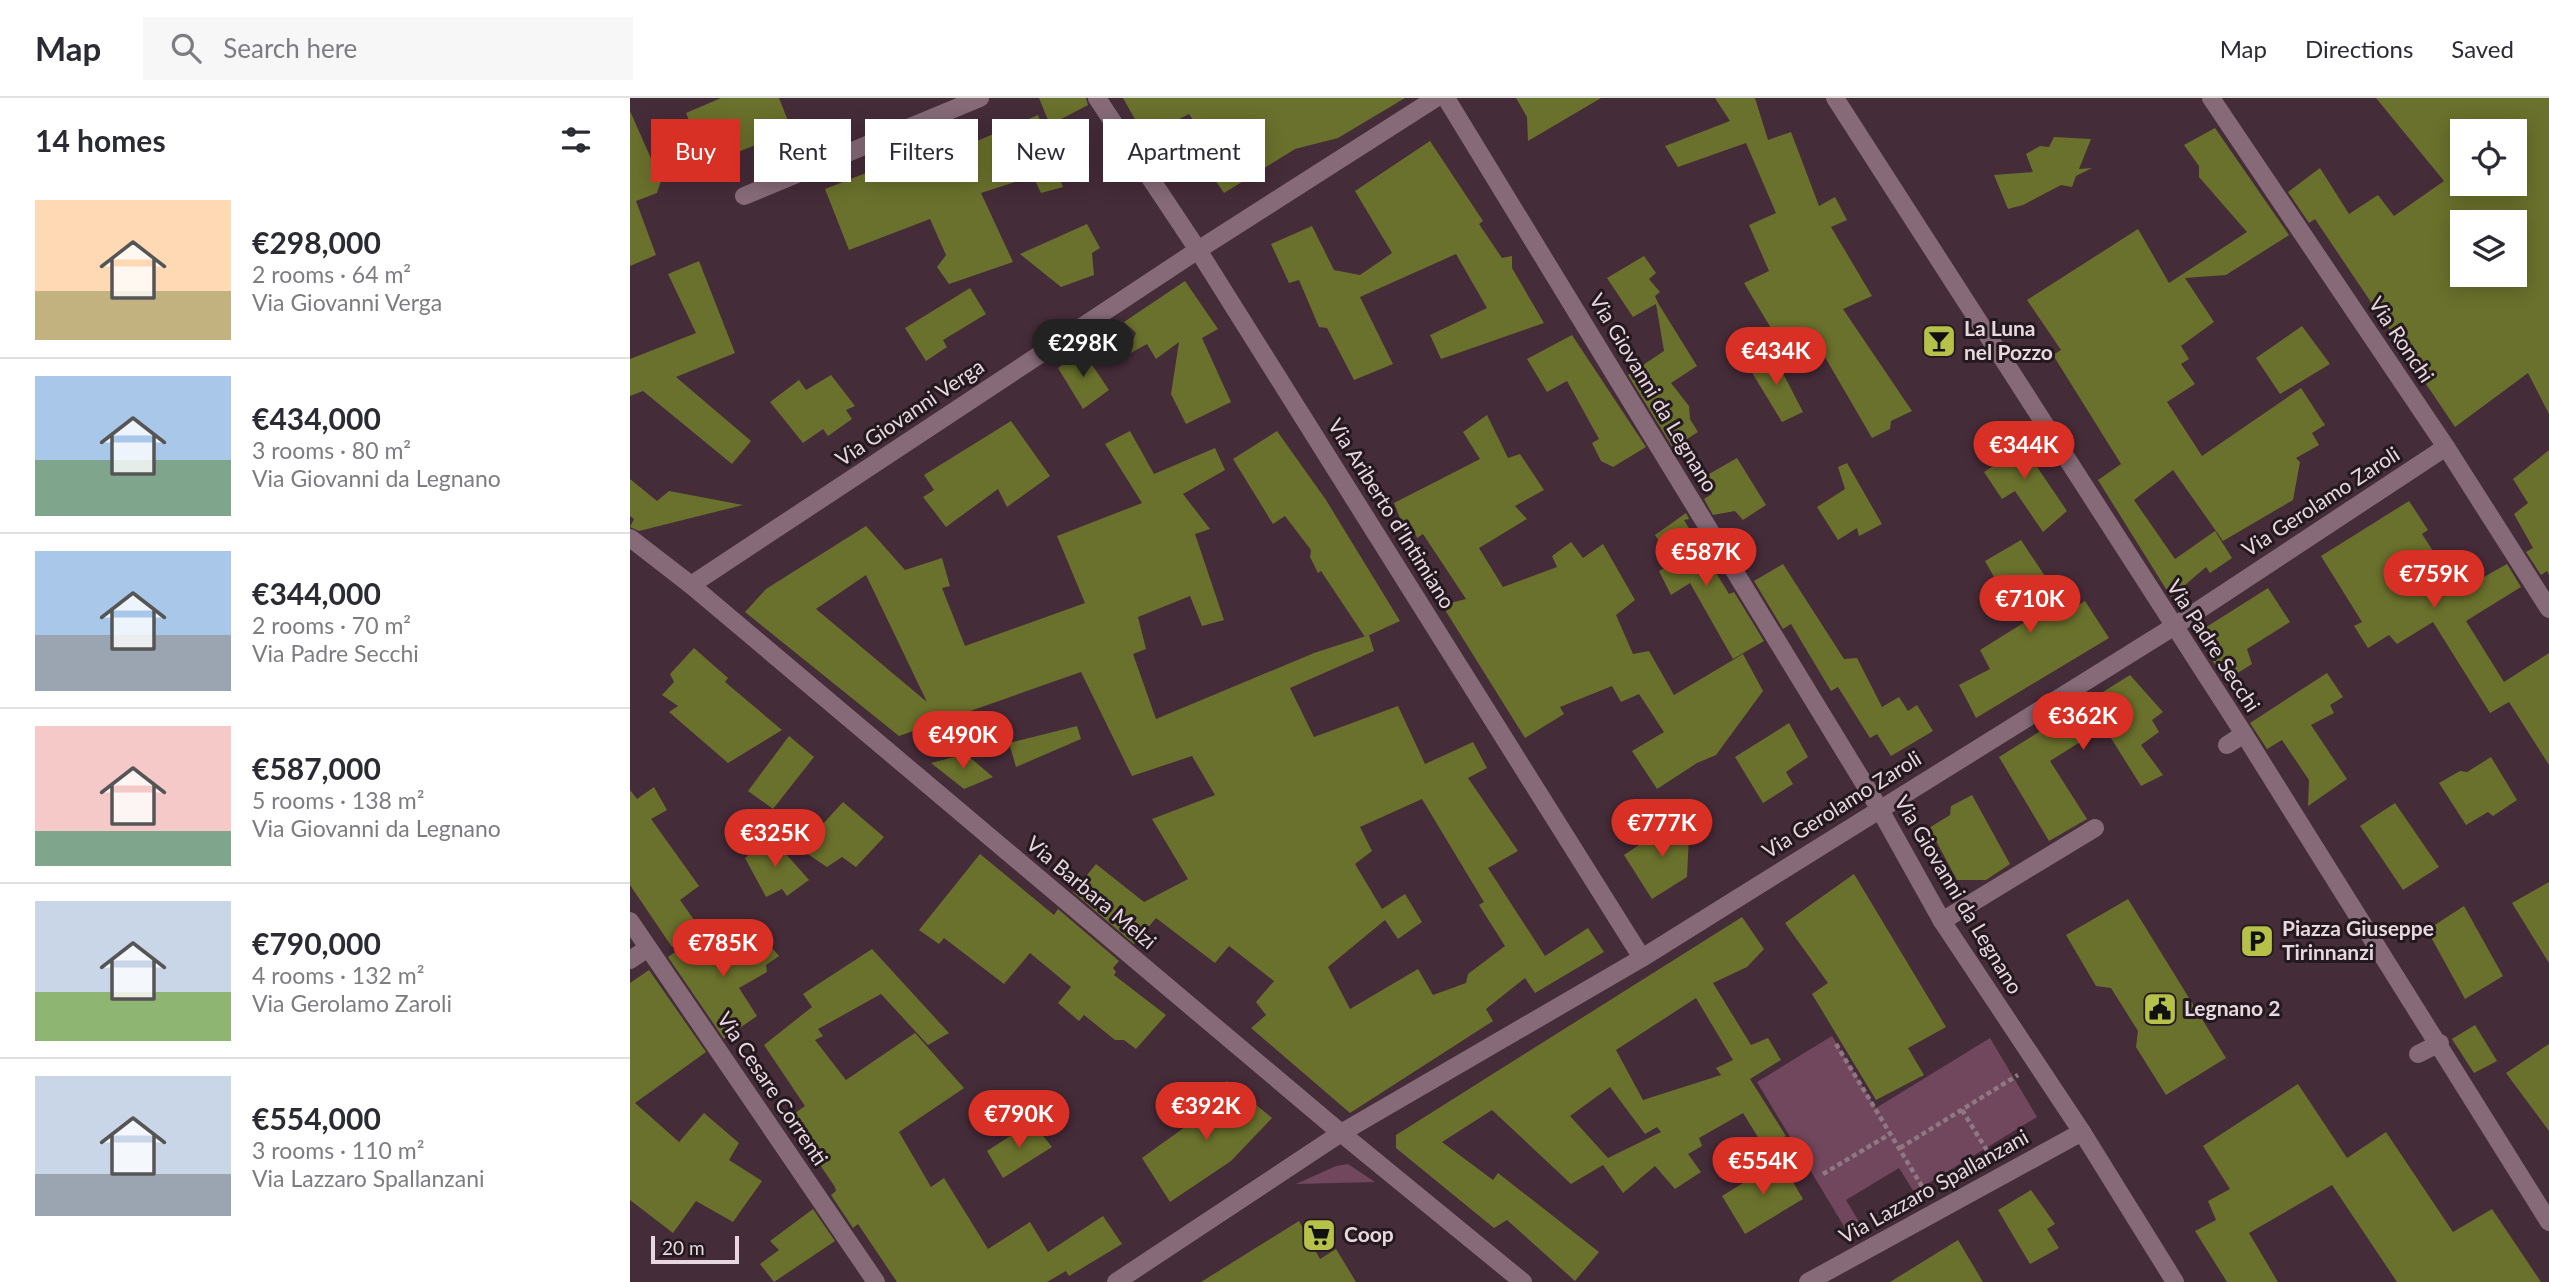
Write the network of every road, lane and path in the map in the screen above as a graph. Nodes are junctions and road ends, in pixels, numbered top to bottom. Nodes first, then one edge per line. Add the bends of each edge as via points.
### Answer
1 (980, 98) edge
2 (1097, 98) edge
3 (1436, 98) edge
4 (1447, 98) edge
5 (1835, 98) edge
6 (2213, 99) edge
7 (744, 196) dead end
8 (1198, 250) junction
9 (2446, 447) junction
10 (630, 538) edge
11 (691, 585) junction
12 (2549, 609) edge
13 (2173, 627) junction
14 (2244, 734) junction
15 (2227, 745) dead end
16 (1878, 808) junction
17 (2095, 828) dead end
18 (630, 921) edge
19 (1942, 921) junction
20 (648, 948) junction
21 (1642, 958) junction
22 (630, 960) edge
23 (2440, 1043) junction
24 (1836, 1044) dead end
25 (2418, 1054) dead end
26 (2037, 1063) junction
27 (1962, 1110) junction
28 (2082, 1132) junction
29 (1342, 1133) junction
30 (1890, 1133) junction
31 (1900, 1148) junction
32 (1823, 1174) dead end
33 (2002, 1176) junction
34 (1937, 1212) junction
35 (2549, 1222) edge
36 (876, 1282) edge
37 (1116, 1282) edge
38 (1523, 1282) edge
39 (1808, 1282) edge
40 (2175, 1282) edge

1 - 7 street
2 - 8 street, Via Ariberto d'Intimiano
3 - 8 street, Via Giovanni Verga
4 - 16 street, Via Giovanni da Legnano
5 - 13 street, Via Padre Secchi
6 - 9 street, Via Ronchi
8 - 11 street, Via Giovanni Verga
8 - 21 street, Via Ariberto d'Intimiano
9 - 12 street, Via Ronchi
9 - 13 street, Via Gerolamo Zaroli
10 - 11 street, Via Barbara Melzi
11 - 29 street, Via Barbara Melzi
13 - 14 street, Via Padre Secchi
13 - 16 street, Via Gerolamo Zaroli
14 - 15 street
14 - 23 street, Via Padre Secchi
16 - 19 street, Via Giovanni da Legnano
16 - 21 street, Via Gerolamo Zaroli
17 - 19 street
18 - 20 street, Via Cesare Correnti
19 - 26 street, Via Giovanni da Legnano
20 - 22 street
20 - 36 street, Via Cesare Correnti
21 - 29 street, Via Gerolamo Zaroli
23 - 25 street
23 - 35 street, Via Padre Secchi
24 - 30 path
26 - 27 path
26 - 28 street, Via Giovanni da Legnano
27 - 31 path
27 - 33 path
28 - 33 street, Via Lazzaro Spallanzani
28 - 40 street, Via Giovanni da Legnano
29 - 37 street, Via Gerolamo Zaroli
29 - 38 street, Via Barbara Melzi
30 - 31 path
30 - 32 path
31 - 34 path
33 - 34 street, Via Lazzaro Spallanzani
34 - 39 street, Via Lazzaro Spallanzani

